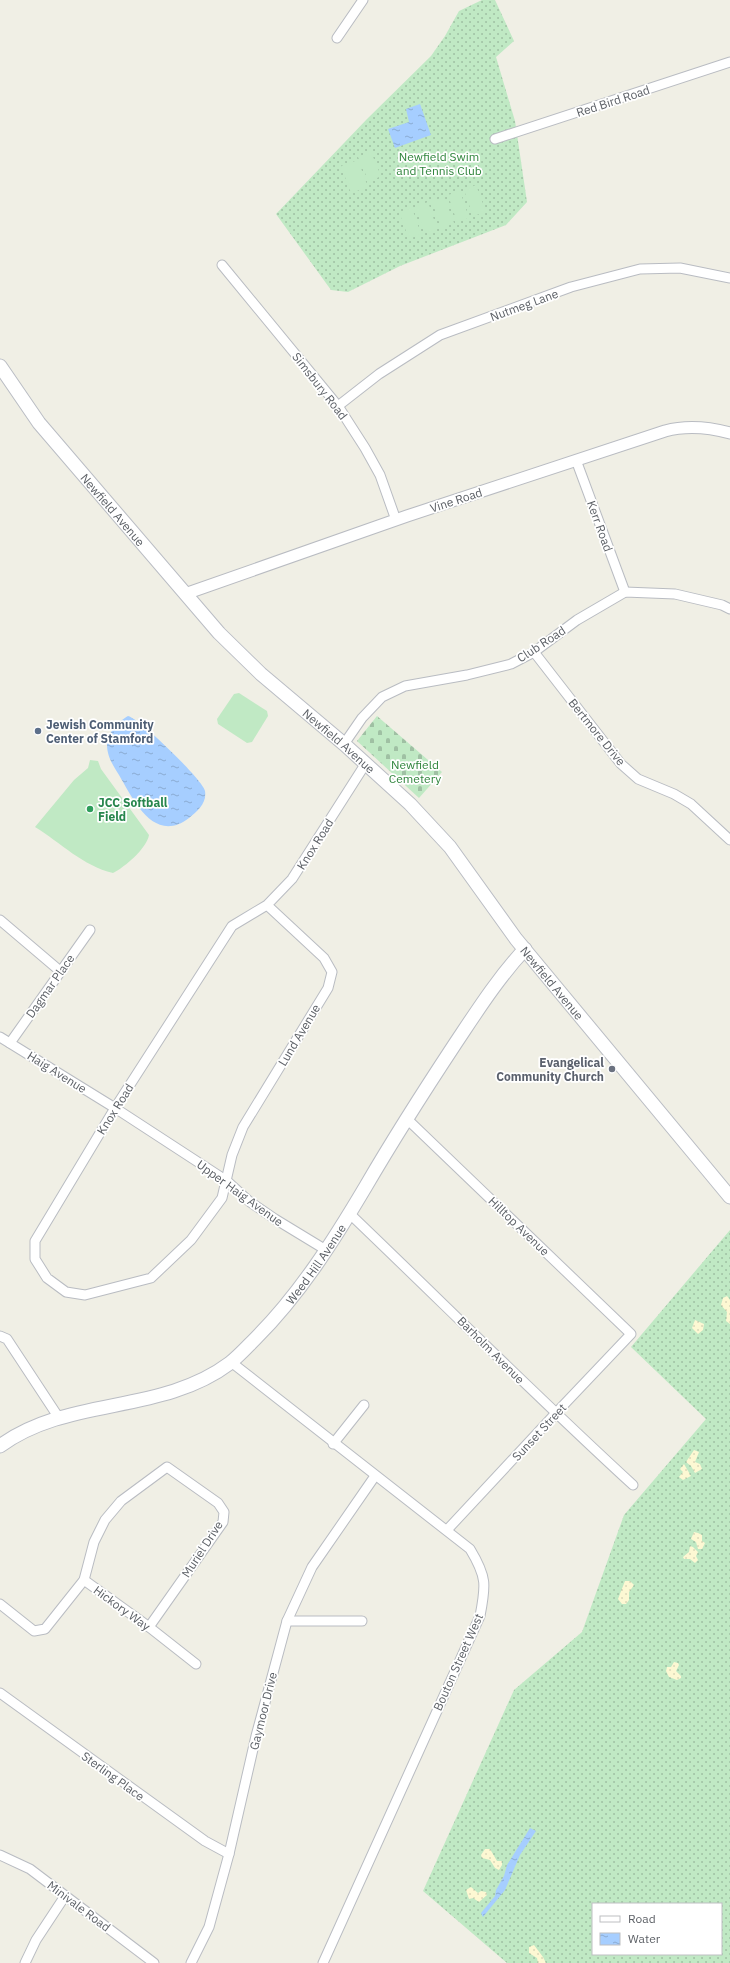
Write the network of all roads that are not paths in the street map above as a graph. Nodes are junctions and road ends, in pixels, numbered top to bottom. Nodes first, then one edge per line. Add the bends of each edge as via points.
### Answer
1 (363, 0) edge
2 (336, 38) dead end
3 (730, 62) edge
4 (495, 140) dead end
5 (222, 265) dead end
6 (730, 278) edge
7 (0, 366) edge
8 (338, 406) junction
9 (730, 433) edge
10 (576, 460) junction
11 (396, 520) junction
12 (624, 592) junction
13 (185, 594) junction
14 (730, 609) edge
15 (534, 652) junction
16 (344, 744) junction
17 (366, 763) junction
18 (730, 840) edge
19 (267, 905) junction
20 (0, 920) edge
21 (90, 930) dead end
22 (525, 949) junction
23 (60, 971) junction
24 (0, 1037) edge
25 (10, 1043) junction
26 (115, 1108) junction
27 (406, 1118) junction
28 (227, 1181) junction
29 (730, 1197) edge
30 (350, 1214) junction
31 (326, 1250) junction
32 (632, 1334) joint
33 (0, 1336) edge
34 (231, 1362) junction
35 (364, 1405) dead end
36 (555, 1414) junction
37 (59, 1418) junction
38 (333, 1444) junction
39 (0, 1446) edge
40 (375, 1476) junction
41 (633, 1486) dead end
42 (447, 1530) junction
43 (84, 1580) junction
44 (0, 1604) edge
45 (286, 1621) junction
46 (362, 1621) dead end
47 (149, 1627) junction
48 (196, 1664) dead end
49 (0, 1693) edge
50 (229, 1854) junction
51 (0, 1855) edge
52 (66, 1896) junction
53 (25, 1963) edge
54 (154, 1963) edge
55 (191, 1963) edge
56 (323, 1963) edge

1 - 2 street
3 - 4 street, Red Bird Road
5 - 8 street, Simsbury Road
6 - 8 street, Nutmeg Lane via 680,268 640,269 571,287 440,335 379,374
7 - 13 main road, Newfield Avenue via 39,423
8 - 11 street, Simsbury Road via 380,475
9 - 10 street, Vine Road via 715,429 679,427
10 - 11 street, Vine Road
10 - 12 street, Kerr Road
11 - 13 street, Vine Road
12 - 14 street via 675,594
12 - 15 street, Club Road via 577,620
13 - 16 main road, Newfield Avenue via 261,674
15 - 16 street, Club Road via 511,664 405,686 382,697 362,718
15 - 18 street, Bertmore Drive via 621,764 638,779 691,804
16 - 17 main road, Newfield Avenue
17 - 19 street, Knox Road via 292,879
17 - 22 main road, Newfield Avenue via 410,804 450,847
19 - 26 street, Knox Road via 232,926
19 - 28 street, Lund Avenue via 324,958 332,972 328,988 243,1127 232,1155
20 - 23 street
21 - 23 street, Dagmar Place
22 - 27 main road, Weed Hill Avenue via 502,973
22 - 29 main road, Newfield Avenue
23 - 25 street, Dagmar Place
24 - 25 street, Haig Avenue
25 - 26 street, Haig Avenue
26 - 28 street, Upper Haig Avenue
26 - 28 street, Knox Road via 35,1241 35,1259 47,1278 66,1292 85,1295 151,1278 191,1240 222,1198
27 - 30 main road, Weed Hill Avenue
27 - 32 street, Hilltop Avenue
28 - 31 street, Upper Haig Avenue via 250,1202
30 - 31 main road, Weed Hill Avenue
30 - 36 street, Barholm Avenue
31 - 34 main road, Weed Hill Avenue via 294,1296
32 - 36 street, Sunset Street
33 - 37 street via 7,1339
34 - 37 main road, Weed Hill Avenue via 203,1381 174,1393
34 - 38 street, Bouton Street West
35 - 38 street
36 - 41 street, Barholm Avenue
36 - 42 street, Sunset Street
37 - 39 main road, Weed Hill Avenue via 35,1426
38 - 40 street, Bouton Street West
40 - 42 street, Bouton Street West
40 - 45 street, Gaymoor Drive via 312,1567
42 - 56 street, Bouton Street West via 470,1549 481,1567 486,1589 480,1616
43 - 44 street, Hickory Way via 46,1629 34,1631
43 - 47 street, Hickory Way
43 - 47 street, Muriel Drive via 94,1542 105,1520 121,1501 167,1467 218,1503 224,1512 222,1522
45 - 46 street
45 - 50 street, Gaymoor Drive
47 - 48 street, Hickory Way
49 - 50 street, Sterling Place via 205,1841
50 - 55 street, Gaymoor Drive via 209,1927
51 - 52 street, Minivale Road via 30,1869
52 - 53 street via 36,1940
52 - 54 street, Minivale Road

